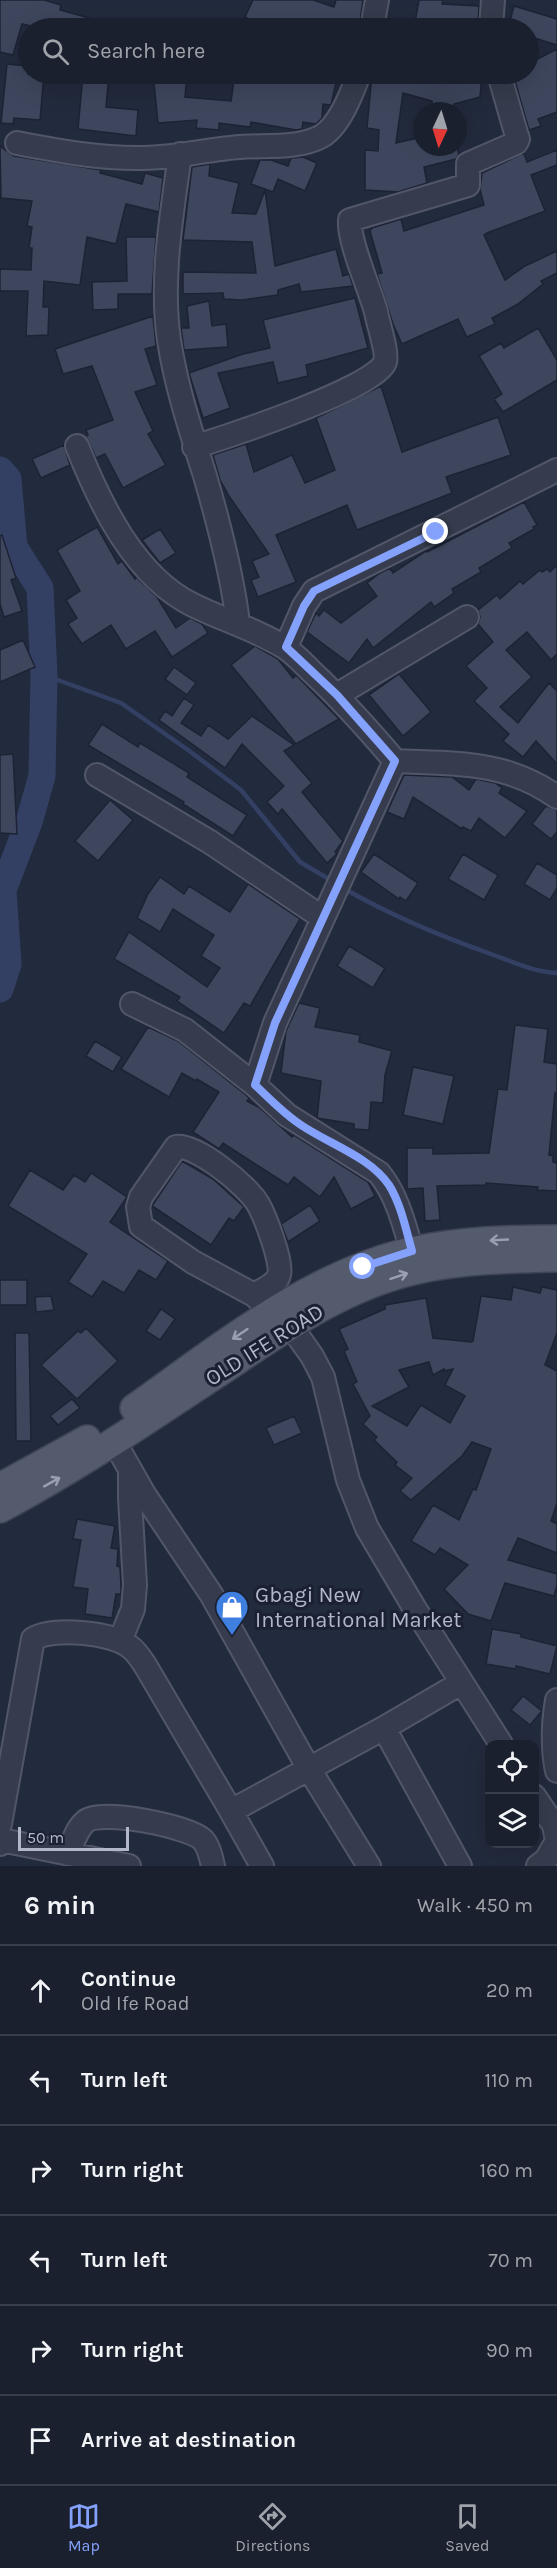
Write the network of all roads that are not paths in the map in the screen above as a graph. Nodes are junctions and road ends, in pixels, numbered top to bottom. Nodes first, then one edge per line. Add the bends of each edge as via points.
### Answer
1 (377, 0) edge
2 (493, 0) edge
3 (374, 18) edge
4 (492, 18) edge
5 (355, 84) edge
6 (503, 84) edge
7 (17, 143) dead end
8 (180, 154) junction
9 (78, 446) dead end
10 (194, 447) junction
11 (557, 470) edge
12 (467, 617) dead end
13 (238, 623) junction
14 (286, 647) junction
15 (337, 695) junction
16 (395, 761) junction
17 (97, 775) dead end
18 (557, 797) edge
19 (323, 918) junction
20 (132, 1004) dead end
21 (255, 1085) junction
22 (557, 1239) edge
23 (412, 1251) junction
24 (557, 1258) edge
25 (272, 1311) junction
26 (115, 1443) junction
27 (130, 1471) junction
28 (0, 1487) edge
29 (0, 1509) edge
30 (120, 1641) junction
31 (461, 1683) junction
32 (557, 1700) edge
33 (384, 1728) junction
34 (498, 1740) edge
35 (309, 1768) junction
36 (557, 1771) edge
37 (4, 1781) edge
38 (539, 1803) edge
39 (231, 1811) junction
40 (0, 1824) edge
41 (557, 1841) edge
42 (0, 1844) edge
43 (68, 1854) junction
44 (129, 1866) edge
45 (213, 1866) edge
46 (262, 1866) edge
47 (369, 1866) edge
48 (460, 1866) edge
49 (538, 1866) edge

1 - 3 street
2 - 4 street
5 - 8 street via 324,135 306,143
6 - 10 street via 516,143 468,164 468,185 350,220 386,360 380,372 262,425
7 - 8 street via 111,158 147,159
8 - 10 street via 167,287 169,338
9 - 13 street via 89,478 143,567 179,597
10 - 13 street via 234,590
11 - 14 street via 314,591
12 - 15 street
13 - 14 street
14 - 15 street
15 - 16 street
16 - 18 street via 488,766 516,775
16 - 19 street
17 - 19 street via 210,842
19 - 21 street via 275,1023
20 - 21 street via 185,1030
21 - 23 street via 287,1115 379,1173 390,1186
22 -> 23 main road, OLD IFE ROAD via 493,1240
23 - 25 main road, OLD IFE ROAD via 363,1267
25 -> 24 main road, OLD IFE ROAD via 325,1305 416,1270 495,1259
25 - 25 street via 280,1270 258,1203 199,1153 176,1147 141,1197 141,1226
25 - 26 main road, OLD IFE ROAD
25 -> 28 main road, OLD IFE ROAD via 106,1427
25 - 31 street via 312,1356 323,1377 348,1480 367,1528
26 - 27 street
29 -> 26 main road, OLD IFE ROAD
27 - 30 street via 135,1585 133,1609
27 - 35 street via 210,1594
30 - 37 street via 68,1632 41,1634 33,1639
30 - 39 street via 131,1647 145,1665
31 - 33 street
31 - 34 street
32 - 36 street
33 - 35 street
33 - 48 street
35 - 39 street
35 - 47 street
37 - 40 street
38 - 41 street via 554,1825
39 - 46 street
41 - 49 street
42 - 43 street via 6,1841
43 - 44 street
43 - 45 street via 77,1830 87,1819 105,1816 189,1831 203,1840

